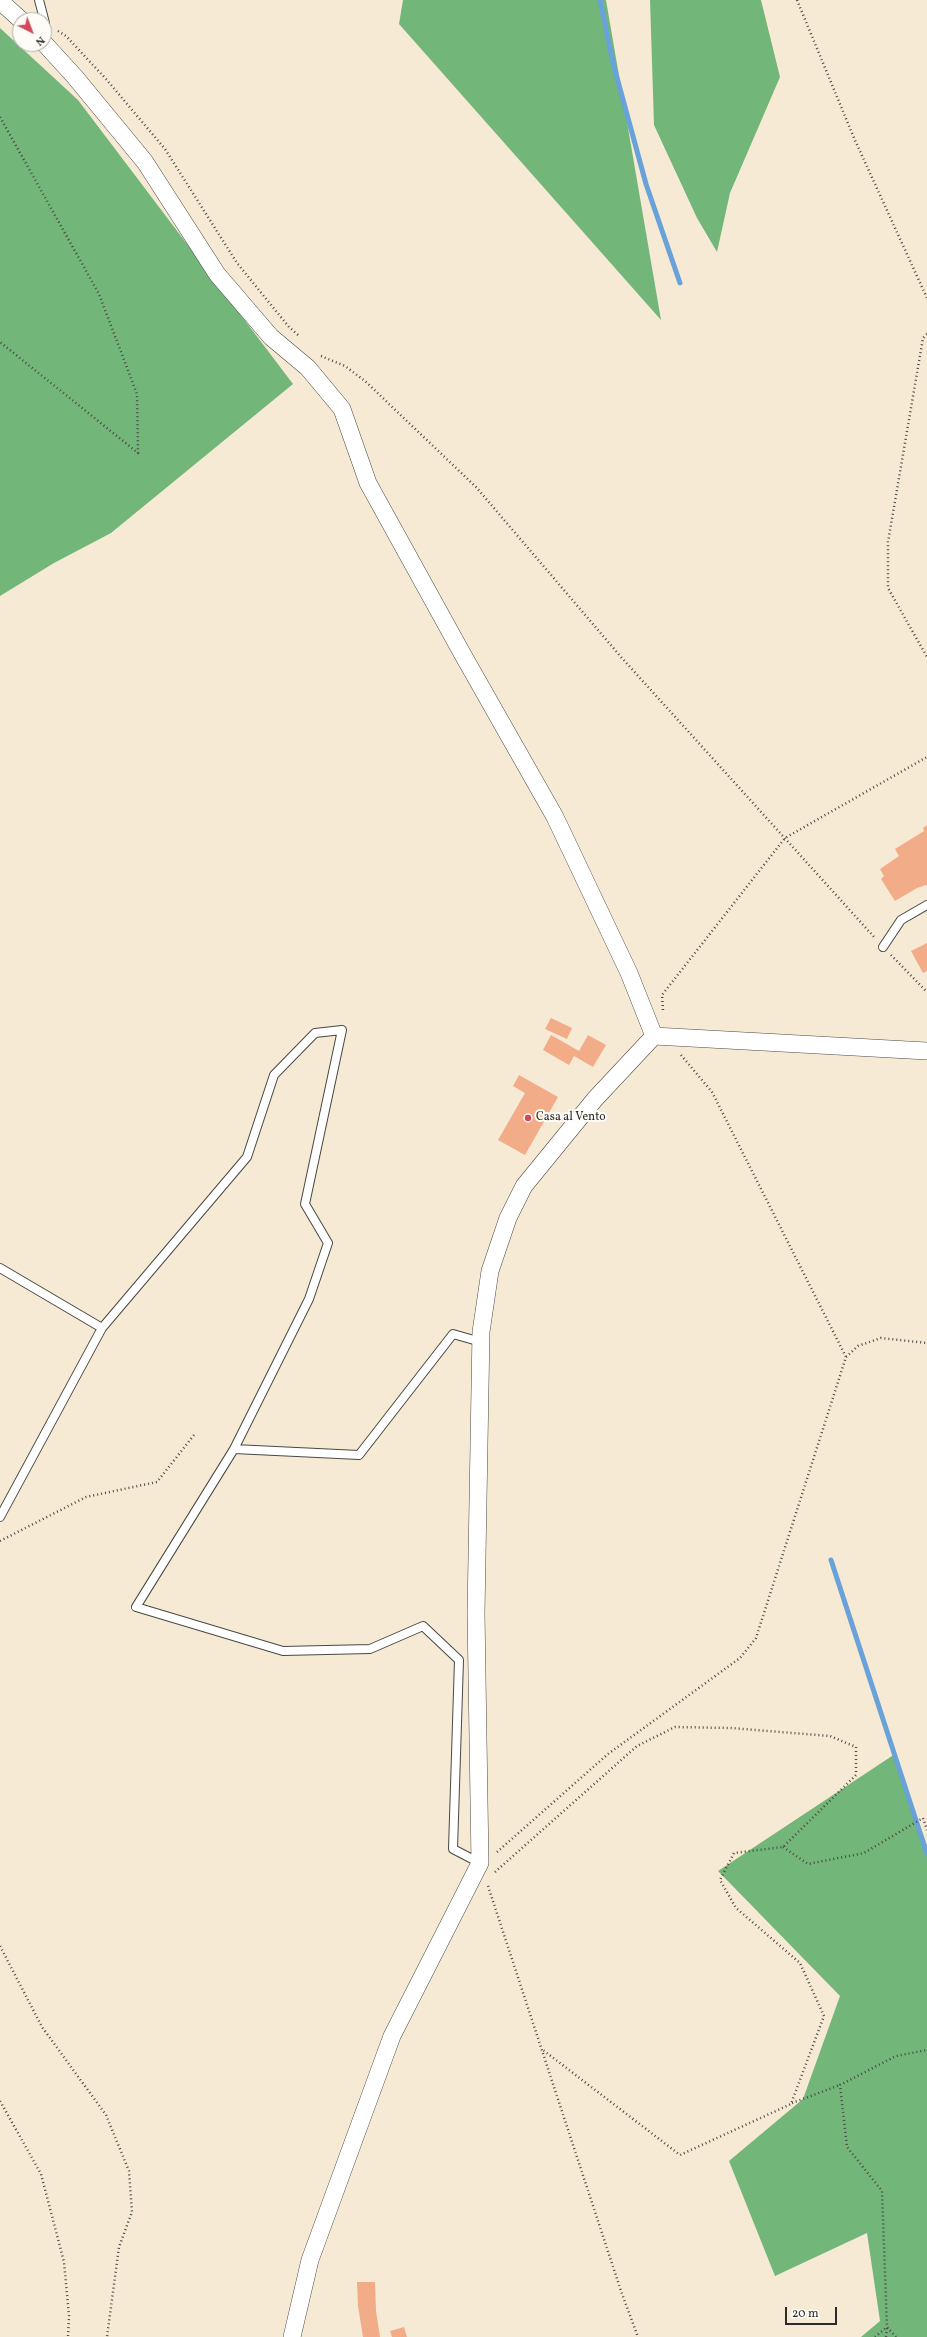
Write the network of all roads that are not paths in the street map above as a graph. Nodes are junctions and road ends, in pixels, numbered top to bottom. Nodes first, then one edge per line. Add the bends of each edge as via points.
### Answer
1 (39, 0) edge
2 (0, 1) edge
3 (12, 12) edge
4 (42, 12) edge
5 (52, 52) edge
6 (927, 905) edge
7 (883, 947) road end
8 (660, 1036) junction
9 (927, 1051) edge
10 (0, 1268) edge
11 (102, 1328) junction
12 (481, 1342) junction
13 (234, 1449) junction
14 (0, 1517) edge
15 (480, 1863) junction
16 (292, 2337) edge

1 - 4 lane
2 - 3 street
5 - 8 street via 145,162 217,274 271,337 308,368 342,410 368,483 555,816
6 - 7 lane via 901,920
8 - 9 street
8 - 12 street via 595,1099 524,1186 508,1218 490,1271
10 - 11 lane
11 - 13 lane via 247,1157 274,1075 315,1033 342,1030 306,1204 328,1244 309,1299
11 - 14 lane
12 - 13 lane via 453,1334 359,1455
12 - 15 street via 476,1613
13 - 15 lane via 136,1607 283,1651 370,1649 423,1626 459,1660 453,1849
15 - 16 street via 392,2036 310,2260

